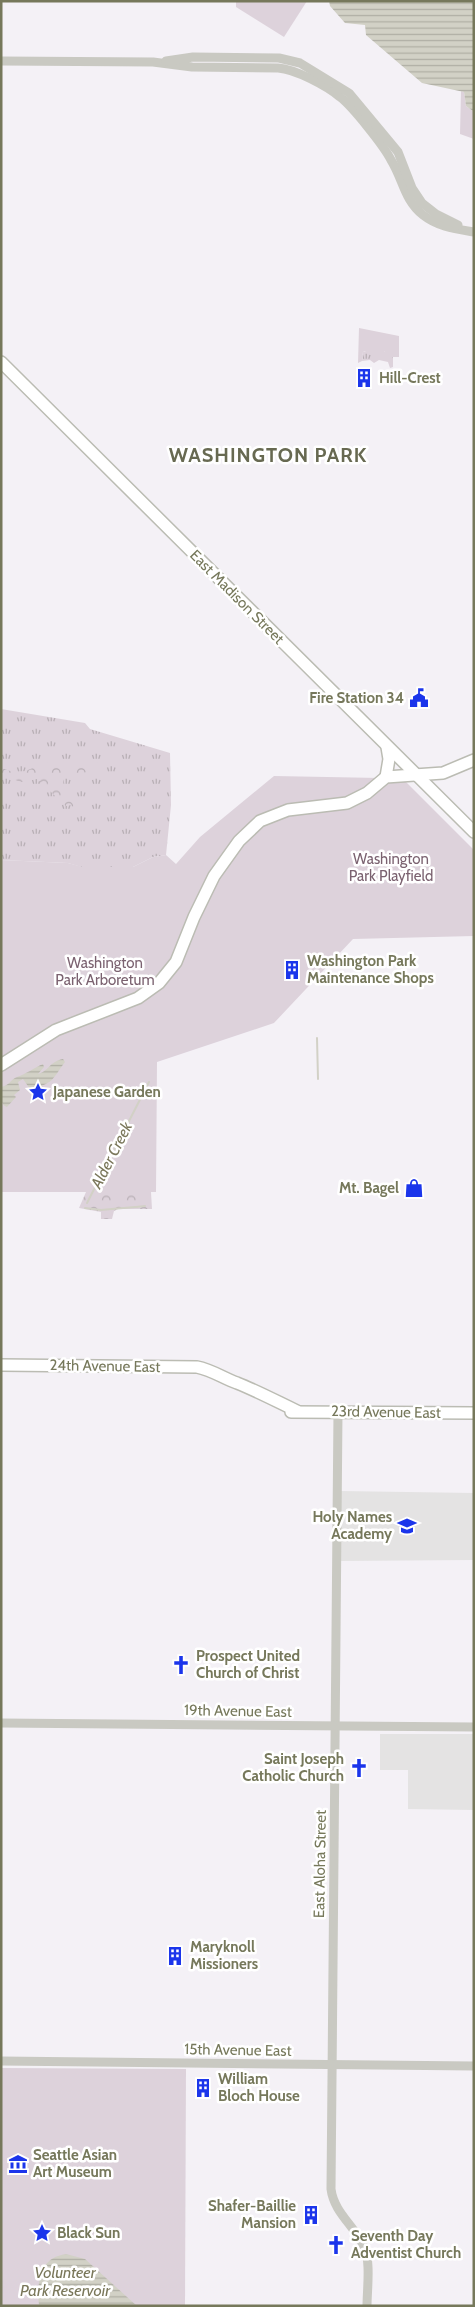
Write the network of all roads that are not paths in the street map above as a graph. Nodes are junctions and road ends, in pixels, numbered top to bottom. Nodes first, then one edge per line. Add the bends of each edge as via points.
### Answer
1 (193, 57) junction
2 (1, 61) edge
3 (153, 62) junction
4 (192, 67) junction
5 (474, 232) edge
6 (1, 362) edge
7 (387, 747) junction
8 (474, 760) edge
9 (443, 773) junction
10 (416, 775) junction
11 (386, 777) junction
12 (439, 797) junction
13 (474, 832) edge
14 (1, 1065) edge
15 (1, 1365) edge
16 (238, 1384) joint
17 (338, 1412) junction
18 (474, 1413) edge
19 (1, 1722) edge
20 (335, 1726) junction
21 (474, 1726) edge
22 (1, 2061) edge
23 (333, 2064) junction
24 (474, 2066) edge
25 (367, 2306) edge

1 - 3 street
1 - 4 street
1 - 5 street via 290,60 342,87 398,152 412,188 422,203 444,219
2 - 3 street
3 - 4 street
4 - 5 street via 288,69 337,94 388,155 405,194 418,211 443,226
6 - 7 main road, East Madison Street
7 - 10 main road, East Madison Street
7 - 11 main road
8 - 9 main road
9 - 10 main road
9 - 12 main road
10 - 11 main road
10 - 12 main road, East Madison Street
11 - 14 main road via 367,793 347,802 288,810 260,821 239,841 214,876 176,962 159,983 138,998 56,1030
12 - 13 main road, East Madison Street
15 - 16 main road, 24th Avenue East via 187,1367 209,1370
16 - 17 main road, 23rd Avenue East via 246,1385 278,1407
17 - 18 main road, 23rd Avenue East
17 - 20 street, East Aloha Street
19 - 20 street, 19th Avenue East
20 - 21 street, 19th Avenue East
20 - 23 street, East Aloha Street
22 - 23 street, 15th Avenue East
23 - 24 street, 15th Avenue East
23 - 25 street, East Aloha Street via 331,2194 367,2254

